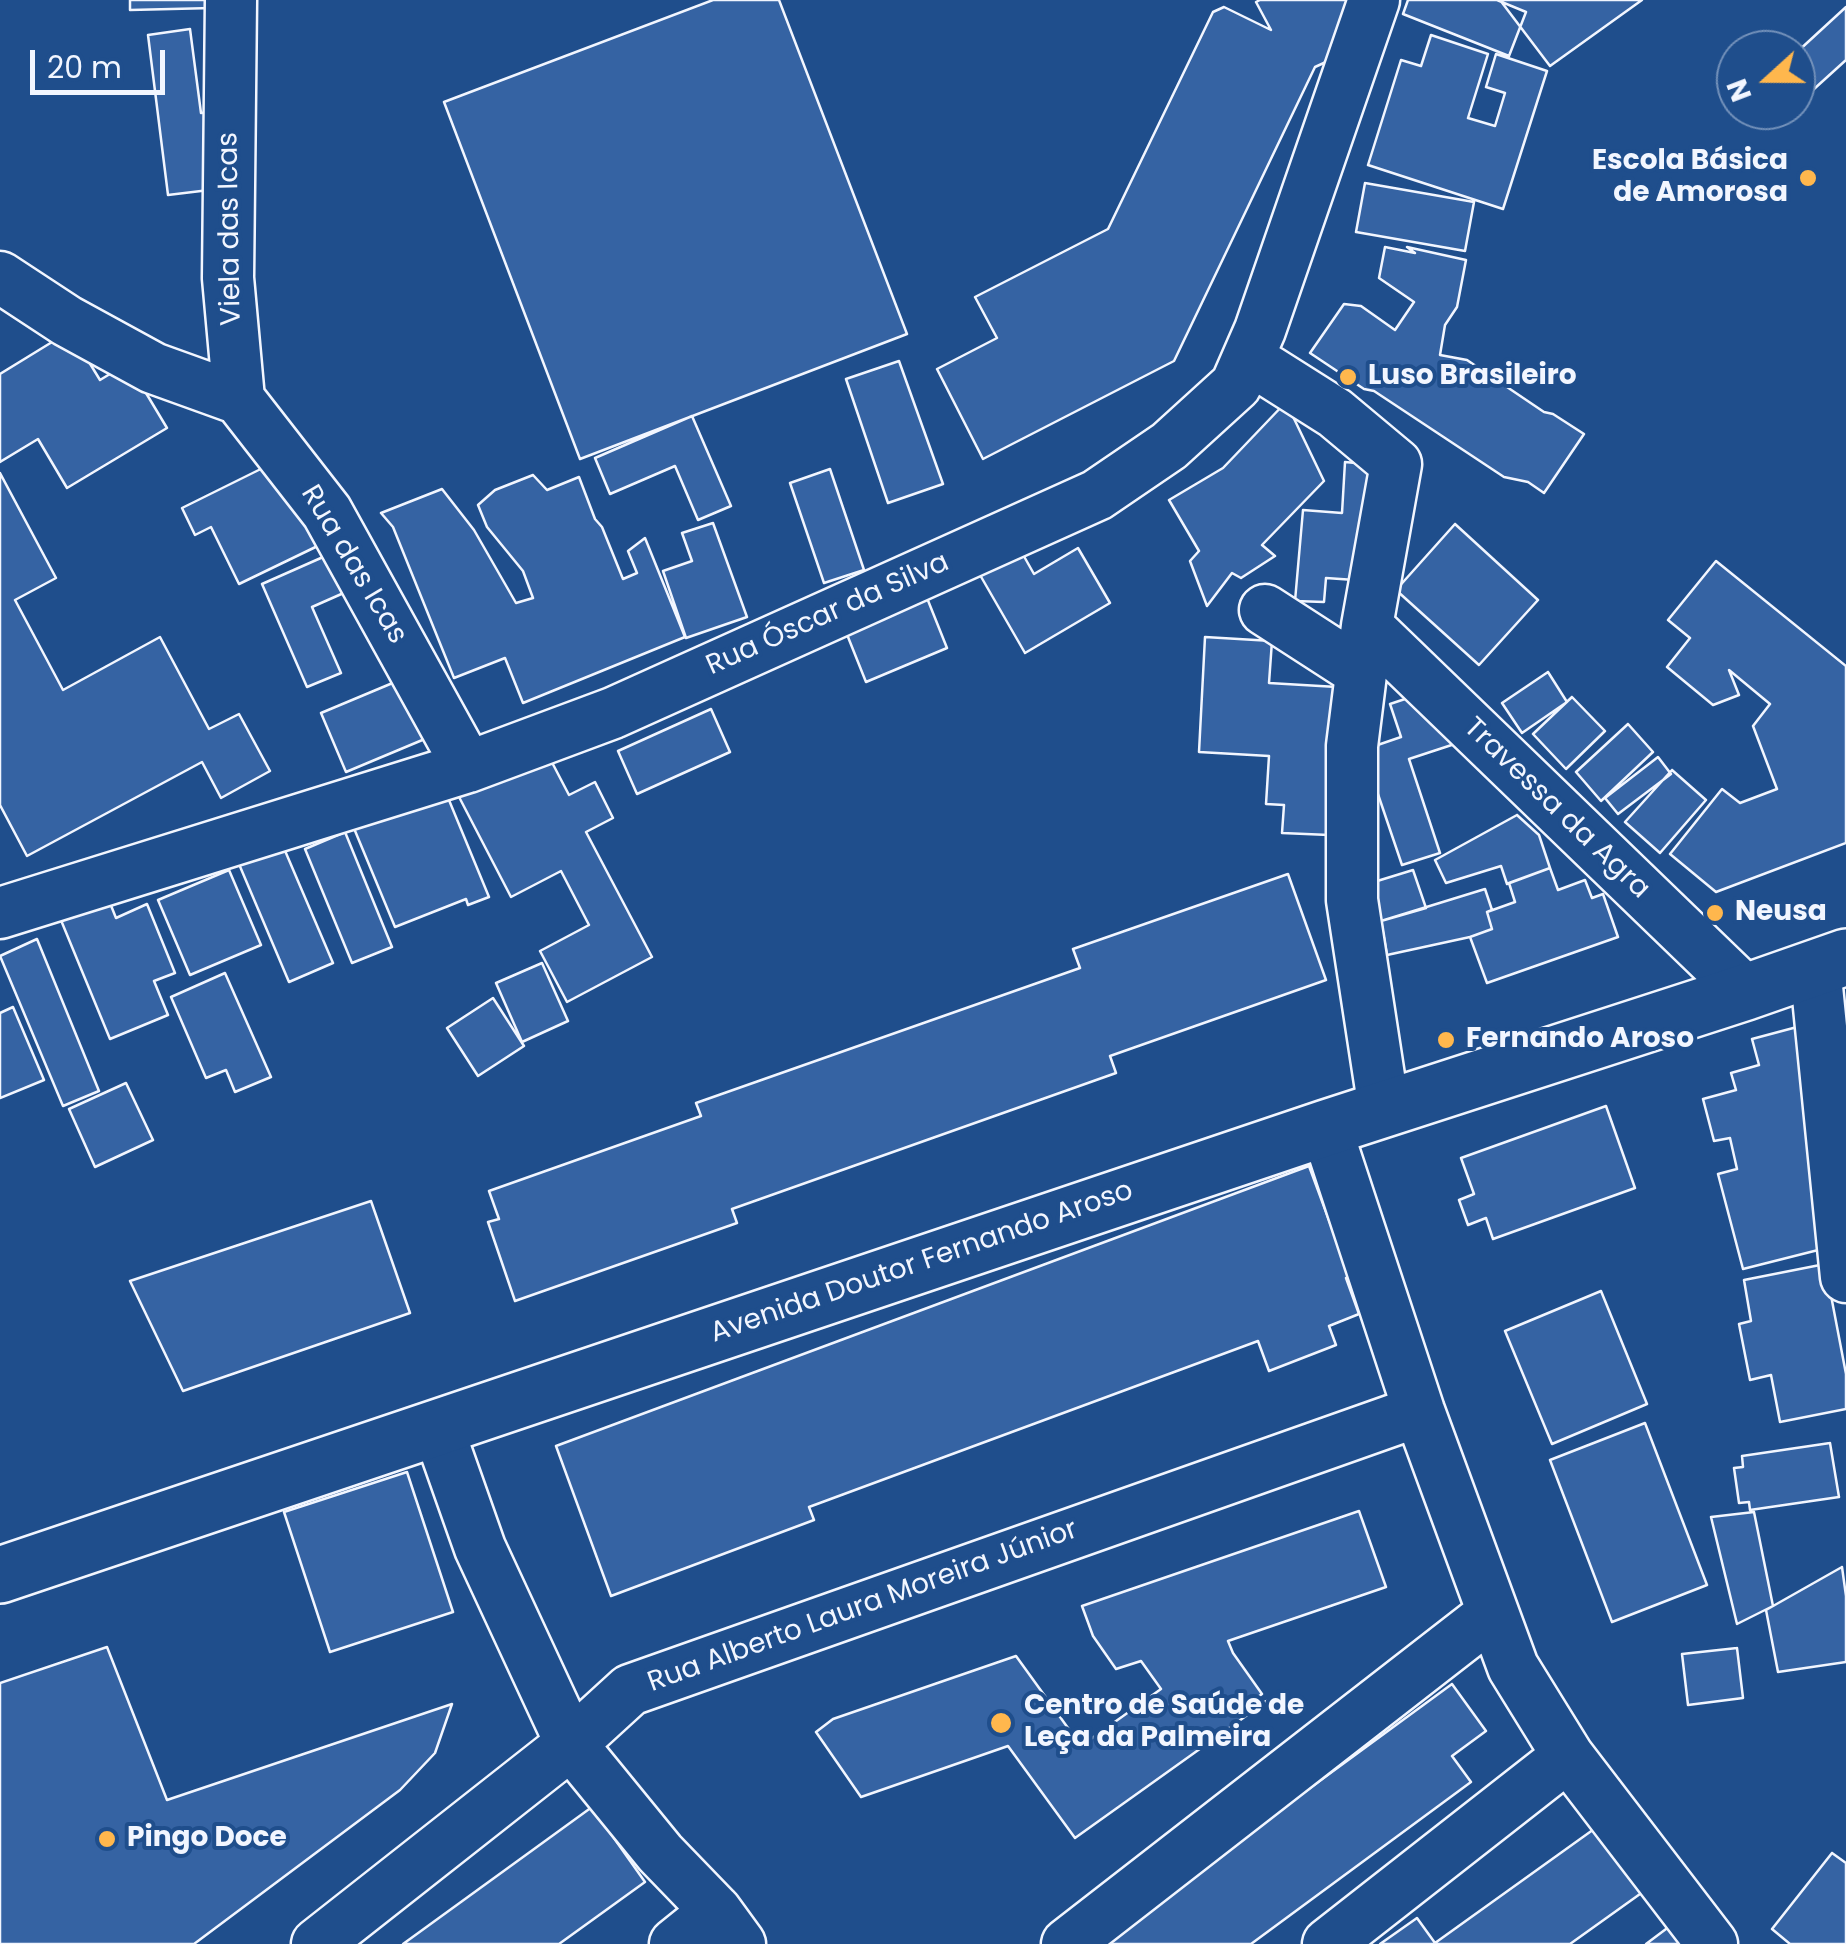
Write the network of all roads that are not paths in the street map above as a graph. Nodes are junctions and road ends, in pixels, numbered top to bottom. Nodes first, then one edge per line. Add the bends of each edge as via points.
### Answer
1 (231, 0) edge
2 (1374, 0) edge
3 (0, 277) edge
4 (1248, 358) junction
5 (240, 398) junction
6 (1264, 610) dead end
7 (1364, 649) junction
8 (468, 767) junction
9 (5, 904) edge
10 (1836, 970) edge
11 (1746, 992) junction
12 (1384, 1109) junction
13 (1326, 1128) junction
14 (1846, 1278) edge
15 (1419, 1411) junction
16 (437, 1426) junction
17 (0, 1575) edge
18 (1493, 1613) junction
19 (570, 1744) junction
20 (1568, 1756) junction
21 (728, 1928) edge
22 (317, 1944) edge
23 (675, 1944) edge
24 (1067, 1944) edge
25 (1328, 1944) edge
26 (1712, 1944) edge

1 - 5 street, Viela das Icas via 228,278
2 - 4 street, Rua Óscar da Silva
3 - 5 street via 153,368
4 - 7 street via 1335,413 1396,464
4 - 8 street, Rua Óscar da Silva via 1236,385 1168,446 1098,495 613,713
5 - 8 street, Rua das Icas via 327,512
6 - 7 street, Travessa da Agra
7 - 11 street, Travessa da Agra
7 - 12 street via 1352,746 1352,900
8 - 9 street, Rua Óscar da Silva
10 - 11 main road, Avenida Doutor Fernando Aroso
10 - 14 street
11 - 12 main road, Avenida Doutor Fernando Aroso
12 - 13 main road, Avenida Doutor Fernando Aroso
13 - 15 street
13 - 16 main road, Avenida Doutor Fernando Aroso
15 - 18 street
15 - 19 street, Rua Alberto Laura Moreira Júnior via 630,1690
16 - 17 main road, Avenida Doutor Fernando Aroso
16 - 19 street via 480,1548
18 - 20 street via 1513,1667
18 - 24 street
19 - 21 street
19 - 22 street, Rua Alberto Laura Moreira Júnior
20 - 25 street
20 - 26 street
21 - 23 street

